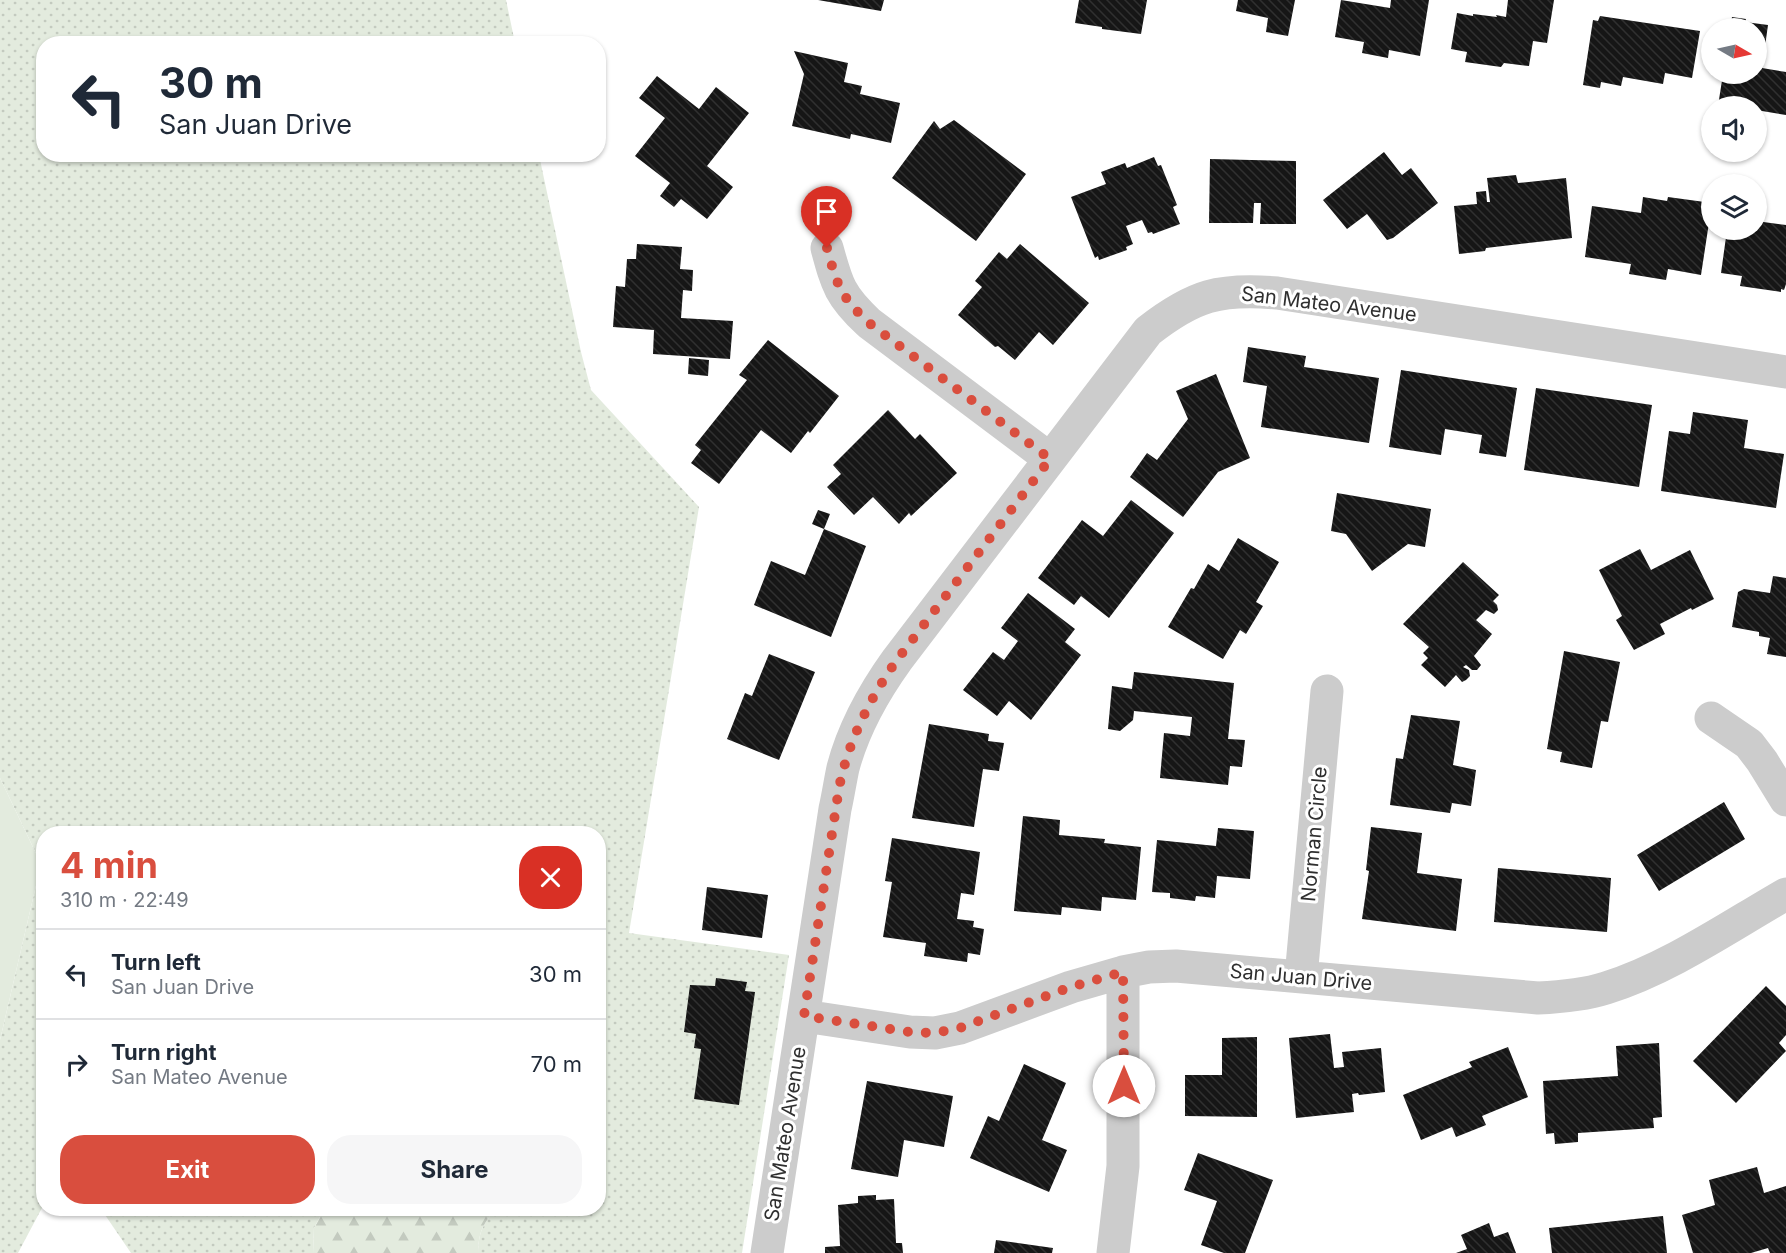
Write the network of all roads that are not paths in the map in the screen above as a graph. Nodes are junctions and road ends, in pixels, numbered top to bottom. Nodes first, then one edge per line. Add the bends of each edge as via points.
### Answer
1 (827, 248) dead end
2 (1786, 372) edge
3 (1050, 459) junction
4 (1328, 691) dead end
5 (1711, 718) dead end
6 (1786, 800) edge
7 (1786, 894) edge
8 (1123, 972) junction
9 (1301, 977) junction
10 (804, 1016) junction
11 (767, 1253) edge
12 (1113, 1253) edge

1 - 3 street via 836,281 849,304 869,323
2 - 3 street, San Mateo Avenue via 1277,293 1224,292 1200,298 1172,312 1148,331
3 - 10 street, San Mateo Avenue via 879,685 859,727 837,798
4 - 9 street, Norman Circle
5 - 6 street via 1749,744
7 - 9 street, San Juan Drive via 1637,977 1605,989 1568,996 1538,998
8 - 9 street, San Juan Drive via 1176,966
8 - 10 street, San Juan Drive via 960,1028 934,1033
8 - 12 street via 1123,1166
10 - 11 street, San Mateo Avenue

